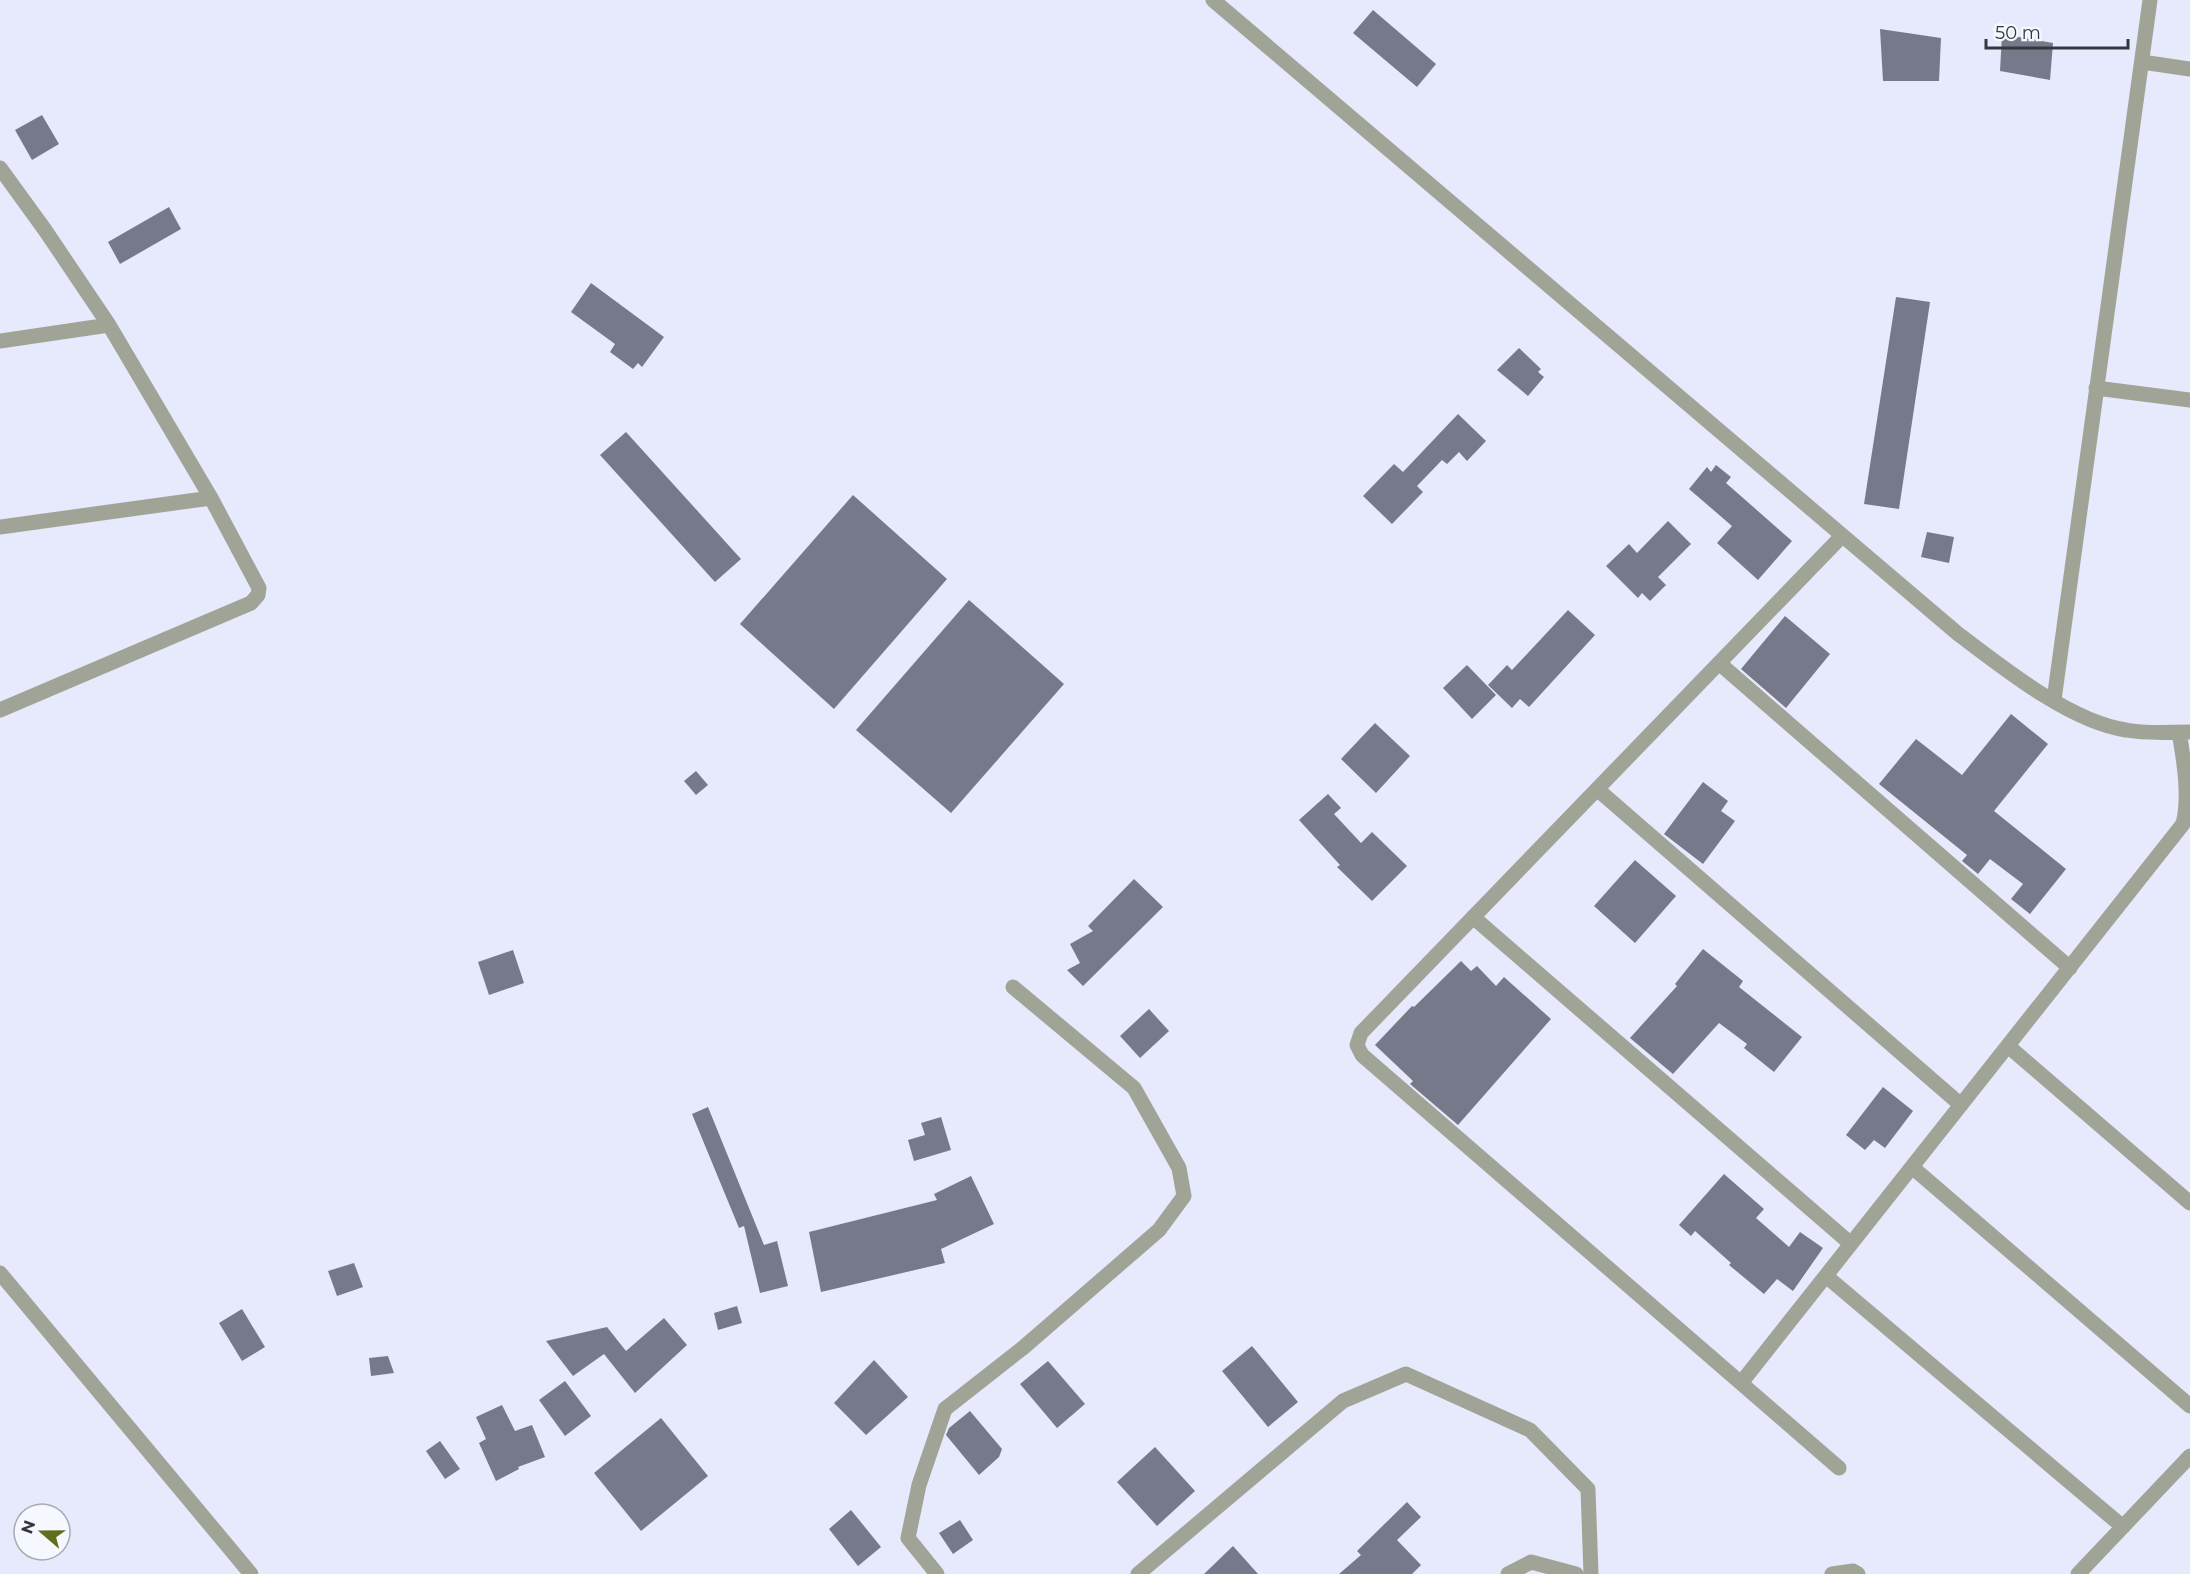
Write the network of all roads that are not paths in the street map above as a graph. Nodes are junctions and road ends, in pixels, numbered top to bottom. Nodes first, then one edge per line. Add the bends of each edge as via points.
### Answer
1 (1213, 0) edge
2 (2150, 0) edge
3 (2142, 62) junction
4 (2190, 69) edge
5 (0, 168) edge
6 (109, 325) junction
7 (0, 341) edge
8 (2096, 388) junction
9 (2190, 400) edge
10 (211, 498) junction
11 (0, 527) edge
12 (1842, 536) junction
13 (1719, 663) junction
14 (2054, 700) junction
15 (0, 710) edge
16 (2185, 732) edge
17 (1597, 789) junction
18 (2189, 796) edge
19 (1473, 917) junction
20 (2070, 968) junction
21 (1013, 987) dead end
22 (2008, 1046) junction
23 (1961, 1105) junction
24 (1912, 1167) junction
25 (2190, 1203) edge
26 (1851, 1245) junction
27 (0, 1274) edge
28 (1826, 1276) junction
29 (1741, 1383) junction
30 (2190, 1406) edge
31 (2190, 1456) edge
32 (1839, 1468) dead end
33 (2123, 1527) junction
34 (250, 1574) edge
35 (937, 1574) edge
36 (1137, 1574) edge
37 (1508, 1574) edge
38 (1575, 1574) edge
39 (1591, 1574) edge
40 (1832, 1574) edge
41 (1858, 1574) edge
42 (2078, 1574) edge

1 - 12 street
2 - 3 street
3 - 4 street
3 - 8 street
5 - 6 street
6 - 7 street
6 - 10 street
8 - 9 street
8 - 14 street
10 - 11 street
10 - 15 street via 257,582 256,600
12 - 13 street
12 - 14 street via 1957,633
13 - 17 street
13 - 20 street
14 - 16 street via 2082,717 2127,731
16 - 18 street
17 - 19 street
17 - 23 street
18 - 20 street via 2183,824
19 - 26 street
19 - 29 street via 1361,1033 1359,1050
20 - 22 street
21 - 35 street via 1134,1088 1179,1168 1184,1196 1159,1230 1024,1347 945,1409 919,1485 908,1538
22 - 23 street
22 - 25 street
23 - 24 street
24 - 26 street
24 - 30 street
26 - 28 street
27 - 34 street
28 - 29 street
28 - 33 street
29 - 32 street
31 - 33 street
33 - 42 street
36 - 39 street via 1343,1401 1406,1374 1530,1430 1588,1489
37 - 38 street via 1530,1562
40 - 41 street via 1853,1570

